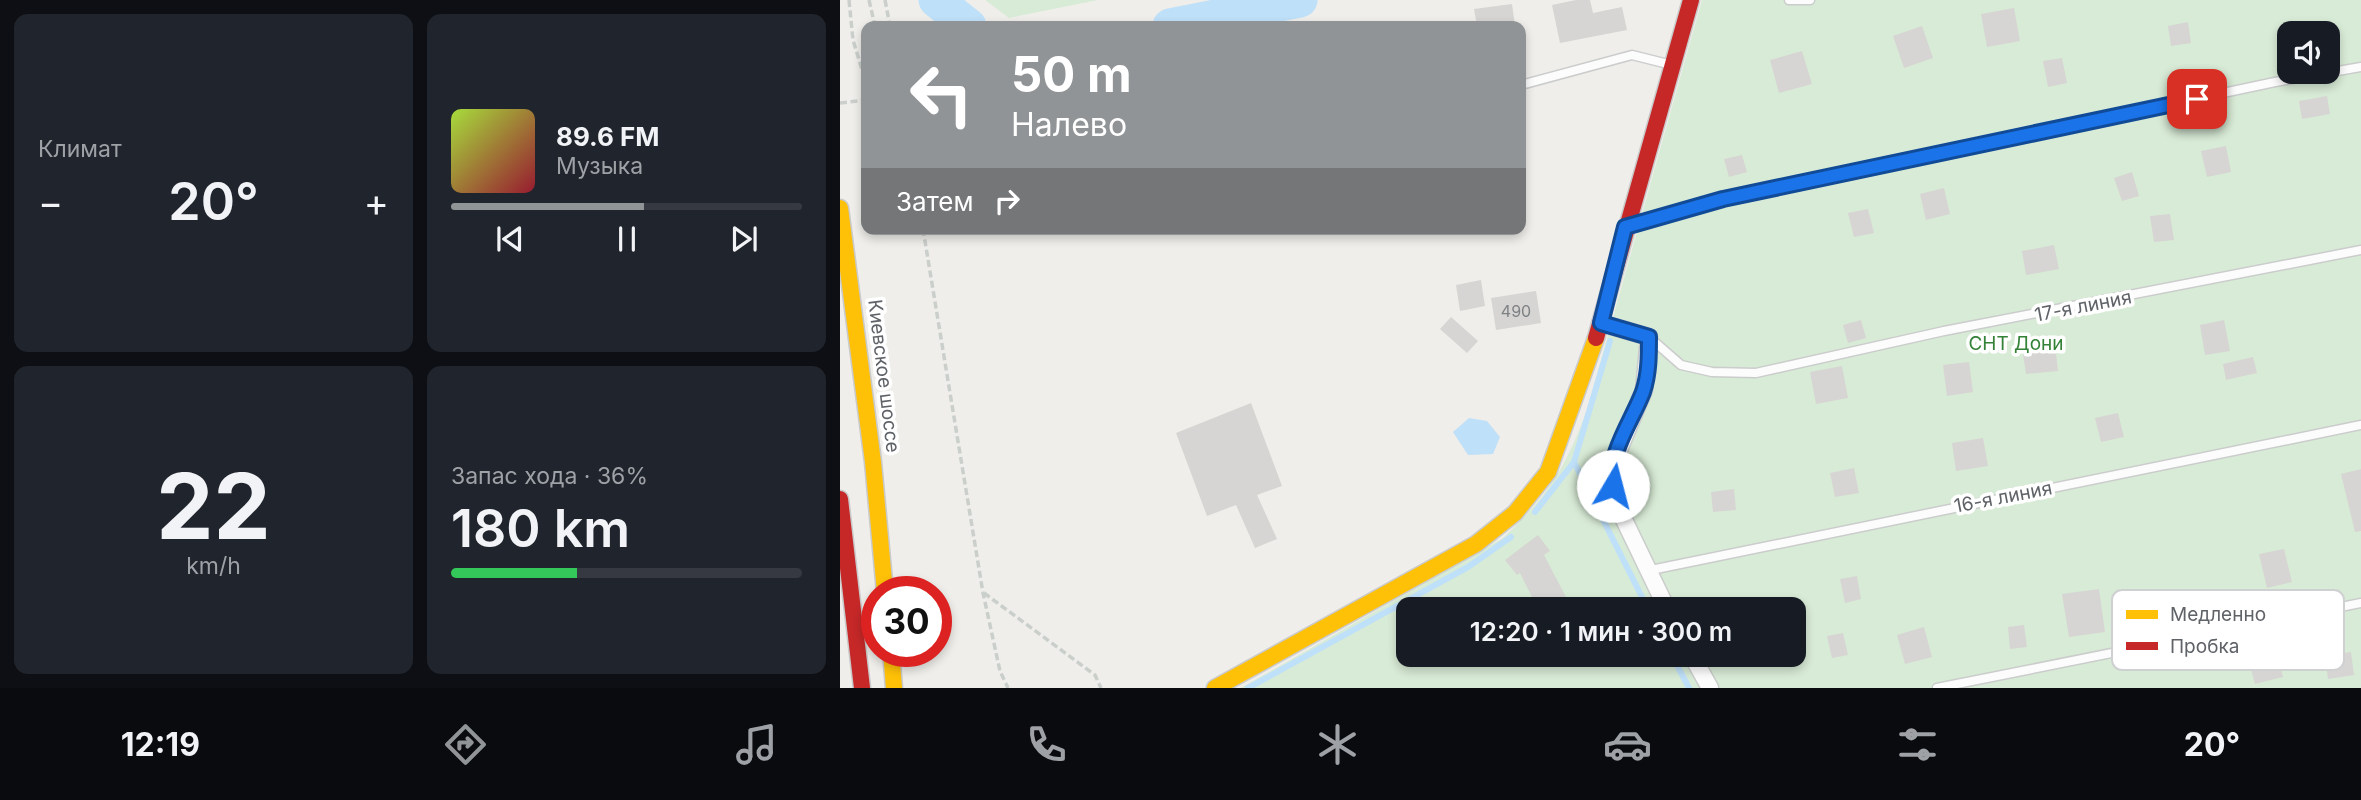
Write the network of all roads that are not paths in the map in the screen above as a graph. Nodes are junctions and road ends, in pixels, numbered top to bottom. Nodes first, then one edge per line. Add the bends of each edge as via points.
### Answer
1 (1691, 0) edge
2 (1788, 0) edge
3 (1810, 0) edge
4 (1672, 65) junction
5 (2361, 67) edge
6 (1526, 84) edge
7 (840, 208) edge
8 (1625, 227) junction
9 (2361, 250) edge
10 (1601, 323) junction
11 (1649, 337) junction
12 (2361, 425) edge
13 (840, 499) edge
14 (1646, 571) junction
15 (884, 576) edge
16 (1660, 597) edge
17 (2112, 653) edge
18 (892, 667) edge
19 (1698, 667) edge
20 (894, 687) edge
21 (862, 688) edge
22 (1215, 688) edge
23 (1710, 688) edge
24 (1937, 688) edge

1 - 4 main road
2 - 3 lane
4 - 6 lane via 1632,55
4 - 8 main road
5 - 8 lane via 1723,199
7 - 15 main road, Киевское шоссе
8 - 10 main road
9 - 11 lane, 17-я линия via 1944,331 1756,373 1712,372 1681,365
10 - 11 street
10 - 22 main road via 1548,472 1514,513 1476,544
11 - 14 street via 1644,390 1610,471 1615,501
12 - 14 lane, 16-я линия
13 - 21 main road
14 - 16 street
17 - 24 lane
18 - 20 main road
19 - 23 street

